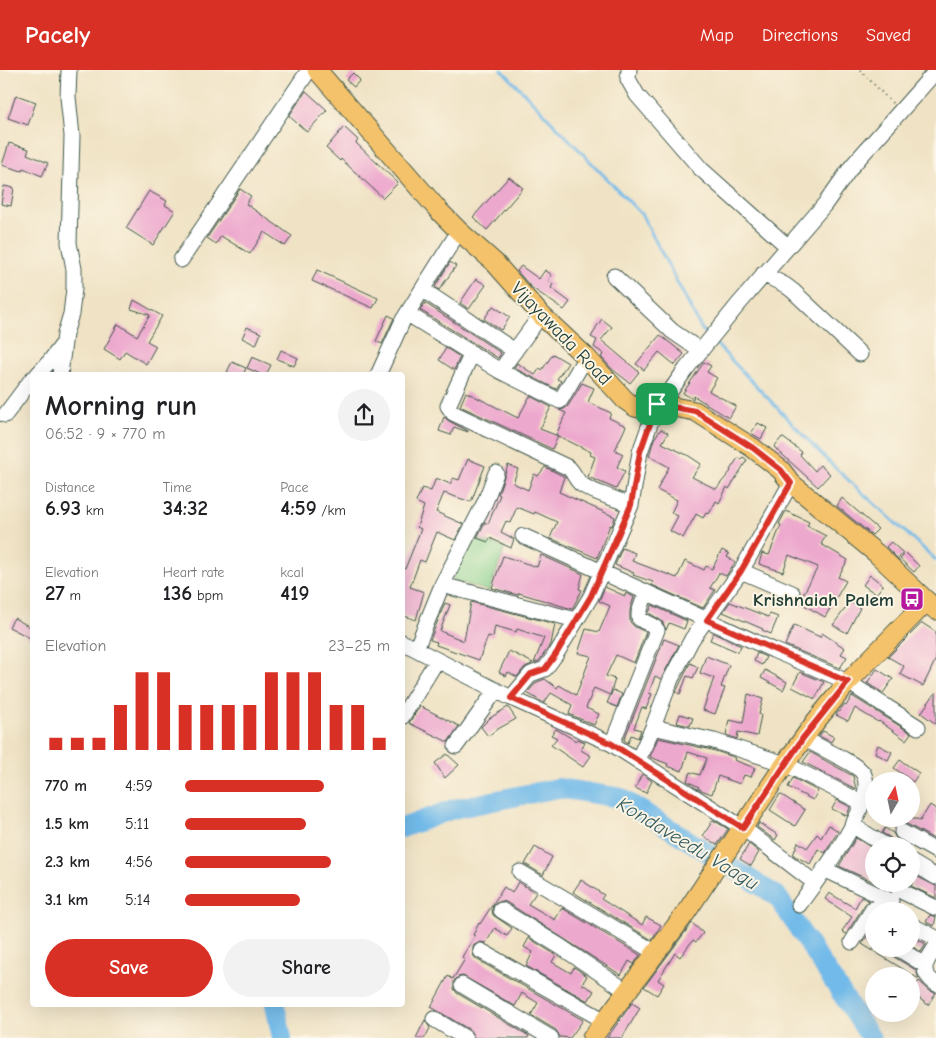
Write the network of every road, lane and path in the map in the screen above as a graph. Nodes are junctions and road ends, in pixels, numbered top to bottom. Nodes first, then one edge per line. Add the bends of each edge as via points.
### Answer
1 (69, 70) edge
2 (309, 70) edge
3 (317, 70) edge
4 (629, 70) edge
5 (860, 70) edge
6 (936, 70) edge
7 (901, 111) junction
8 (459, 231) junction
9 (787, 246) junction
10 (181, 260) dead end
11 (763, 274) junction
12 (614, 276) dead end
13 (423, 290) junction
14 (408, 314) junction
15 (541, 316) junction
16 (64, 342) junction
17 (703, 349) junction
18 (515, 350) junction
19 (472, 352) junction
20 (860, 354) dead end
21 (586, 357) junction
22 (500, 371) junction
23 (40, 372) edge
24 (60, 372) edge
25 (379, 372) edge
26 (30, 382) edge
27 (657, 404) junction
28 (6, 414) dead end
29 (496, 473) dead end
30 (791, 483) junction
31 (631, 505) junction
32 (523, 536) dead end
33 (741, 571) junction
34 (601, 573) junction
35 (442, 585) junction
36 (646, 592) junction
37 (792, 593) dead end
38 (931, 606) edge
39 (576, 620) junction
40 (707, 620) junction
41 (409, 646) edge
42 (437, 660) junction
43 (848, 682) junction
44 (496, 690) junction
45 (511, 698) junction
46 (405, 712) edge
47 (918, 726) dead end
48 (653, 727) junction
49 (803, 738) junction
50 (612, 744) junction
51 (456, 746) dead end
52 (638, 760) junction
53 (785, 764) junction
54 (863, 803) junction
55 (852, 825) junction
56 (743, 828) junction
57 (902, 832) dead end
58 (871, 837) edge
59 (936, 851) edge
60 (920, 867) edge
61 (824, 869) junction
62 (520, 872) dead end
63 (936, 877) edge
64 (815, 883) junction
65 (891, 899) edge
66 (799, 905) dead end
67 (936, 908) edge
68 (501, 910) dead end
69 (865, 932) edge
70 (920, 933) edge
71 (852, 942) dead end
72 (935, 946) edge
73 (481, 951) dead end
74 (656, 953) junction
75 (912, 957) edge
76 (925, 965) junction
77 (936, 984) edge
78 (462, 985) dead end
79 (628, 992) junction
80 (434, 1019) dead end
81 (605, 1021) junction
82 (465, 1038) edge
83 (551, 1038) edge
84 (592, 1038) edge

1 - 16 street via 72,136 69,243 74,289
2 - 10 street
3 - 8 main road, Vijayawada Road
4 - 9 street via 628,79 637,95 701,169
5 - 7 path
6 - 7 street
7 - 9 street
8 - 13 street
8 - 15 main road, Vijayawada Road via 494,262
9 - 11 street
11 - 17 street
11 - 20 street via 785,285
12 - 17 street via 672,331
13 - 14 street
13 - 18 street
14 - 19 street
14 - 25 street
15 - 18 street
15 - 21 main road, Vijayawada Road
16 - 23 street
16 - 24 street
17 - 27 street
18 - 22 street
19 - 22 street
19 - 31 street via 448,406 453,413 569,468 578,482 586,487
21 - 22 street via 560,401
21 - 27 main road, Vijayawada Road via 625,400 644,409
26 - 28 street
27 - 30 main road, Vijayawada Road via 695,411 753,448 781,470
27 - 31 street via 640,452
29 - 35 street via 485,502
30 - 33 street
30 - 38 main road, Vijayawada Road via 876,553
31 - 34 street
32 - 34 street
33 - 37 street
33 - 40 street
34 - 36 street
34 - 39 street
35 - 39 street
35 - 41 street
36 - 40 street
36 - 50 street via 639,618 657,630
38 - 43 main road
39 - 45 street via 545,669 531,674
40 - 43 street
40 - 48 street via 671,679
41 - 42 street
42 - 44 street
42 - 46 street
43 - 47 street
43 - 49 main road
44 - 45 street
44 - 51 street
45 - 50 street
48 - 52 street
48 - 53 street
49 - 53 main road
49 - 54 street via 862,772 866,782
50 - 52 street
52 - 56 street
53 - 54 street
53 - 56 main road
54 - 55 street
55 - 58 street
55 - 61 street
56 - 64 street
56 - 74 main road
57 - 59 street
60 - 63 street
61 - 64 street
61 - 65 street
62 - 74 street
64 - 66 street
65 - 67 street
68 - 79 street
69 - 71 street
70 - 72 street
72 - 76 street
73 - 81 street
74 - 79 main road
75 - 76 street
76 - 77 street via 924,973
78 - 83 street
79 - 81 main road
80 - 82 street
81 - 84 main road

